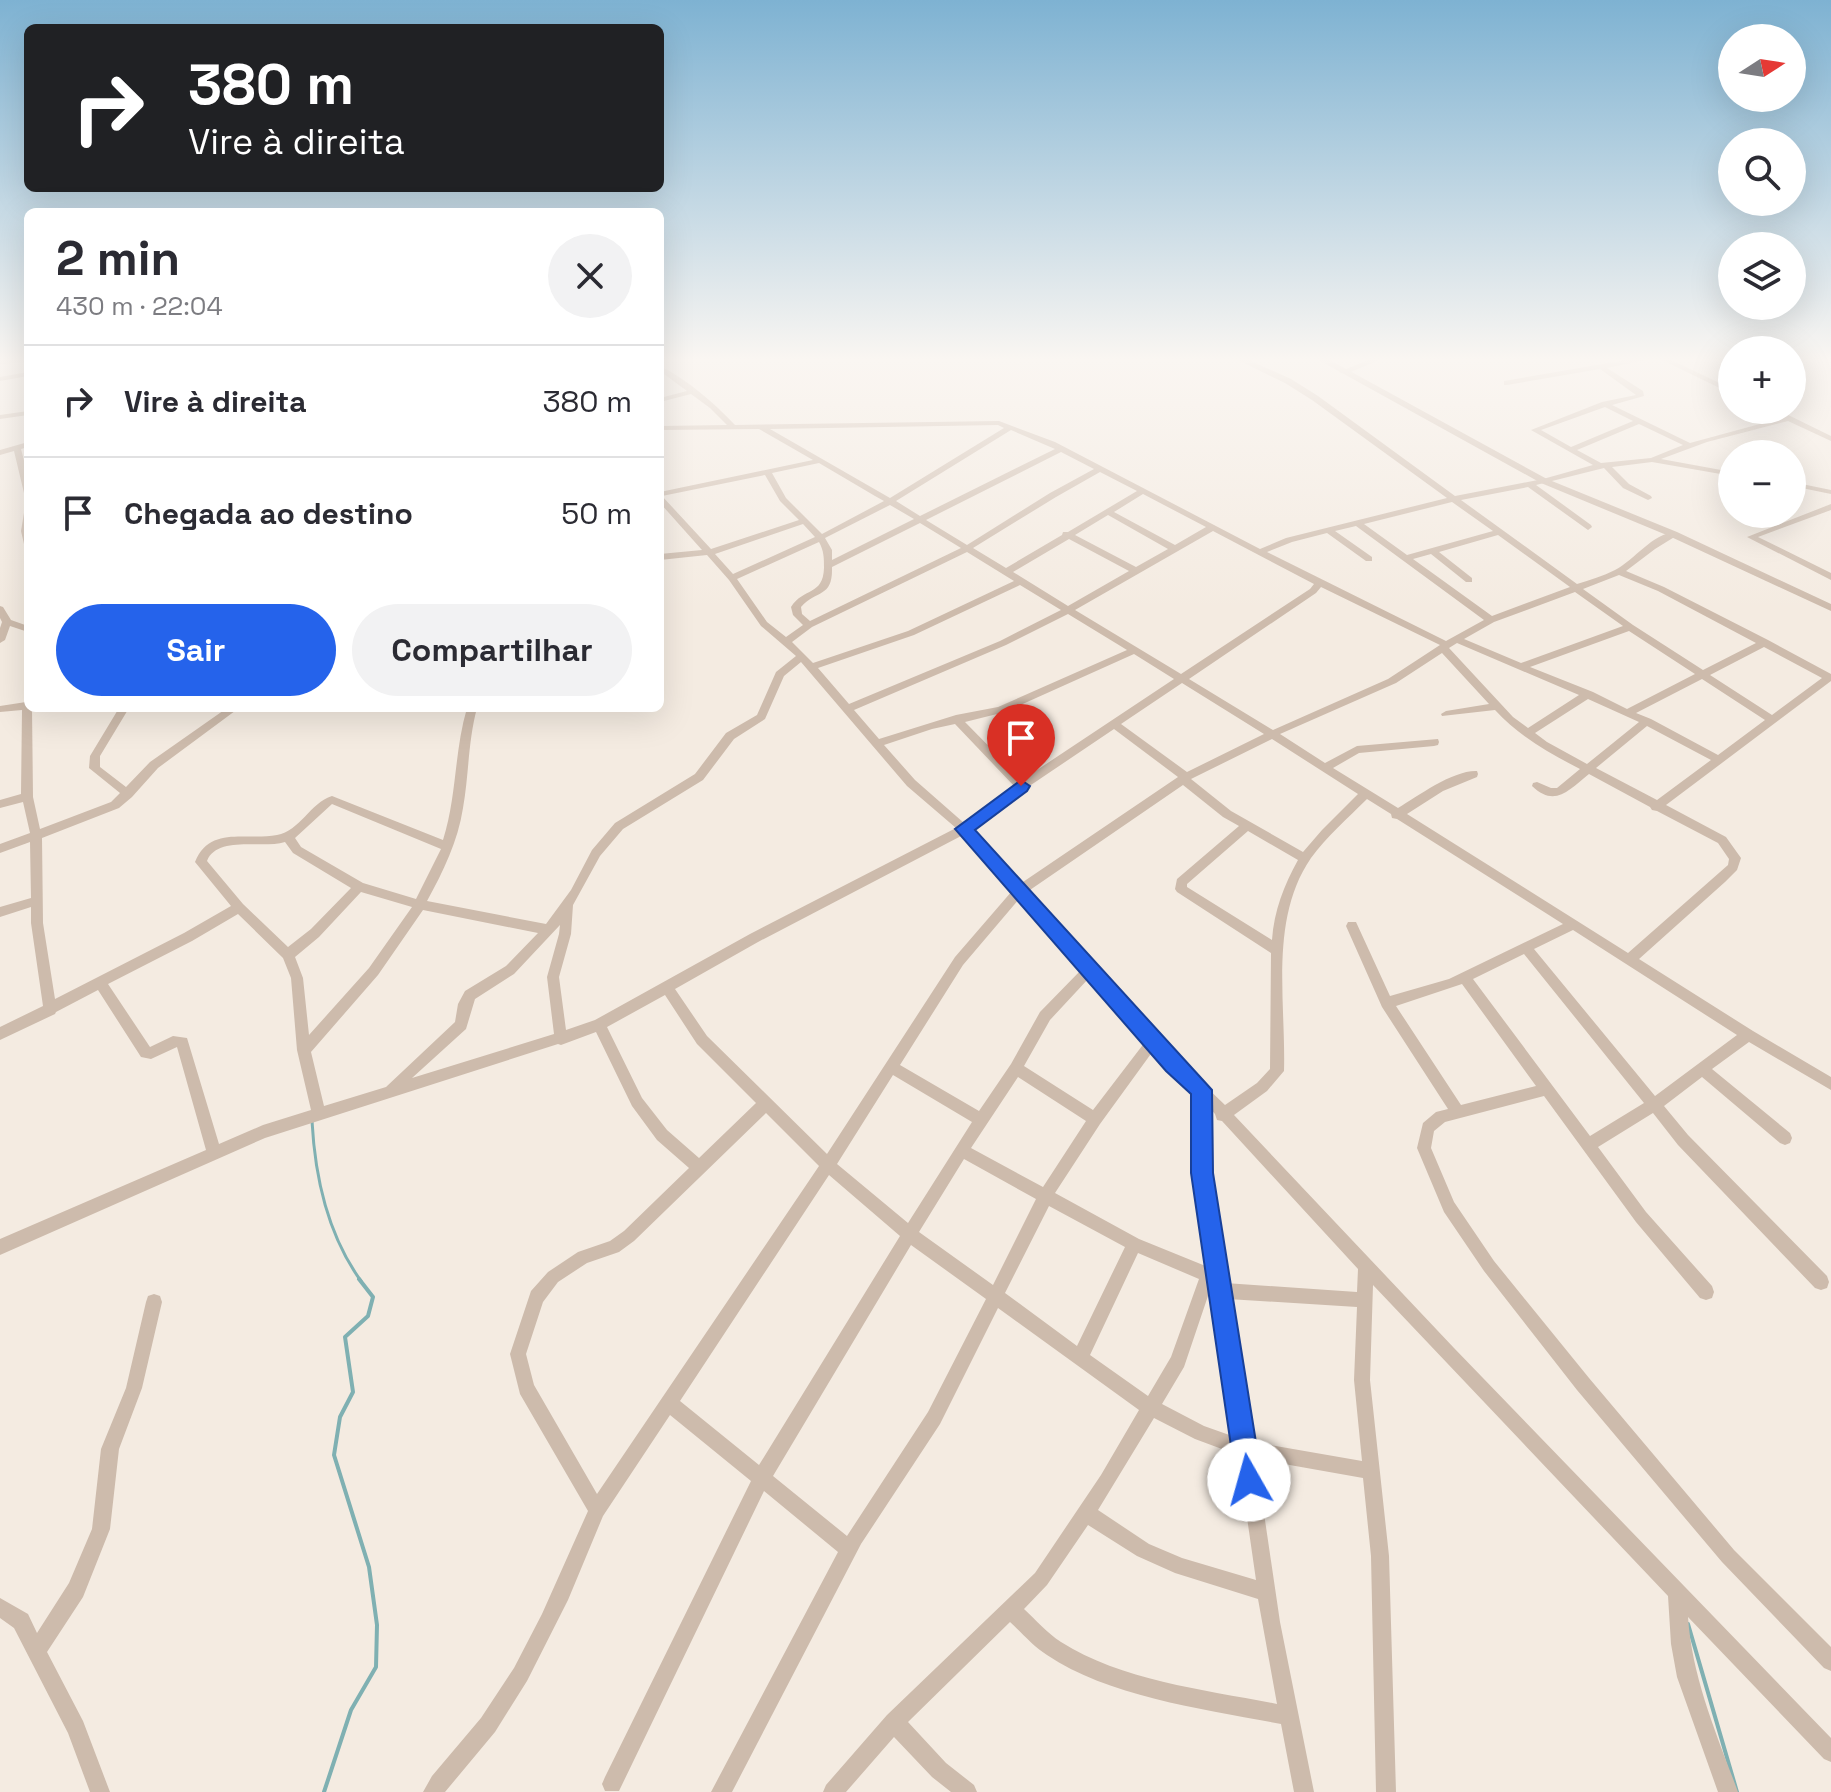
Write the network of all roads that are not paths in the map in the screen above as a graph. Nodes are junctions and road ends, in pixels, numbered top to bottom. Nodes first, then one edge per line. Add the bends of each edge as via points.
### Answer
1 (786, 442) edge
2 (989, 442) edge
3 (1044, 442) edge
4 (1375, 442) edge
5 (1471, 442) edge
6 (1556, 442) edge
7 (1591, 442) edge
8 (1681, 442) edge
9 (1701, 442) edge
10 (24, 445) edge
11 (1688, 445) junction
12 (17, 448) junction
13 (1061, 449) junction
14 (1571, 450) junction
15 (0, 453) edge
16 (1652, 460) junction
17 (819, 461) junction
18 (1603, 465) junction
19 (1100, 469) junction
20 (767, 471) junction
21 (1718, 472) edge
22 (1544, 481) junction
23 (24, 482) edge
24 (1529, 484) junction
25 (1806, 487) edge
26 (1143, 491) junction
27 (1831, 492) edge
28 (664, 495) edge
29 (1648, 498) dead end
30 (1454, 499) junction
31 (664, 500) edge
32 (890, 502) junction
33 (1831, 507) edge
34 (1107, 511) junction
35 (917, 519) junction
36 (802, 522) junction
37 (1357, 523) junction
38 (1213, 527) junction
39 (1588, 527) dead end
40 (1328, 530) junction
41 (1499, 532) junction
42 (1066, 534) junction
43 (1673, 534) junction
44 (820, 537) junction
45 (966, 549) junction
46 (1175, 549) junction
47 (1262, 551) junction
48 (1433, 551) junction
49 (711, 552) junction
50 (664, 557) edge
51 (1407, 558) junction
52 (1369, 559) dead end
53 (829, 565) junction
54 (1136, 571) junction
55 (1619, 572) junction
56 (1005, 573) junction
57 (1831, 577) edge
58 (732, 578) junction
59 (1469, 580) dead end
60 (1019, 582) junction
61 (1320, 583) junction
62 (1576, 589) junction
63 (1831, 608) edge
64 (0, 609) edge
65 (1066, 611) junction
66 (1491, 620) junction
67 (7, 622) junction
68 (809, 625) junction
69 (1630, 627) junction
70 (24, 628) edge
71 (0, 640) edge
72 (786, 642) junction
73 (1765, 642) junction
74 (1449, 644) junction
75 (1133, 651) junction
76 (807, 662) junction
77 (1522, 666) junction
78 (1702, 675) junction
79 (1183, 681) junction
80 (1589, 694) junction
81 (24, 705) edge
82 (1497, 706) junction
83 (848, 708) junction
84 (0, 709) edge
85 (26, 712) edge
86 (122, 712) edge
87 (228, 712) edge
88 (471, 712) edge
89 (1629, 712) junction
90 (1446, 714) dead end
91 (956, 719) junction
92 (1772, 720) junction
93 (1647, 721) junction
94 (1114, 724) junction
95 (1527, 733) junction
96 (1272, 734) junction
97 (1434, 742) dead end
98 (878, 743) junction
99 (1719, 760) junction
100 (1324, 768) junction
101 (1586, 771) junction
102 (1473, 774) dead end
103 (1184, 778) junction
104 (1021, 786) junction
105 (1537, 786) dead end
106 (128, 794) junction
107 (1364, 795) junction
108 (27, 797) junction
109 (0, 804) edge
110 (1656, 807) junction
111 (1396, 815) junction
112 (1247, 826) junction
113 (964, 829) junction
114 (36, 836) junction
115 (288, 837) junction
116 (446, 846) junction
117 (0, 849) edge
118 (1305, 858) junction
119 (359, 887) junction
120 (1019, 891) junction
121 (38, 900) junction
122 (418, 904) junction
123 (567, 905) junction
124 (239, 907) junction
125 (0, 912) edge
126 (1572, 925) junction
127 (1352, 926) dead end
128 (549, 930) junction
129 (1527, 949) junction
130 (1277, 950) junction
131 (288, 955) junction
132 (1629, 960) junction
133 (1089, 970) junction
134 (1464, 977) junction
135 (100, 982) junction
136 (666, 986) junction
137 (1387, 1003) junction
138 (50, 1010) junction
139 (599, 1025) junction
140 (0, 1034) edge
141 (1748, 1035) junction
142 (561, 1039) junction
143 (1153, 1041) junction
144 (304, 1050) junction
145 (892, 1067) junction
146 (1016, 1068) junction
147 (1702, 1069) junction
148 (1831, 1084) edge
149 (1548, 1089) junction
150 (1202, 1090) junction
151 (387, 1092) junction
152 (765, 1104) junction
153 (1654, 1105) junction
154 (1458, 1112) junction
155 (319, 1113) junction
156 (1222, 1115) junction
157 (979, 1119) junction
158 (1095, 1119) junction
159 (1785, 1138) dead end
160 (1589, 1145) junction
161 (961, 1150) junction
162 (214, 1152) junction
163 (828, 1165) junction
164 (699, 1168) junction
165 (1046, 1195) junction
166 (909, 1234) junction
167 (1134, 1244) junction
168 (0, 1247) edge
169 (1366, 1267) junction
170 (1214, 1282) junction
171 (1821, 1282) dead end
172 (1706, 1292) dead end
173 (995, 1297) junction
174 (1364, 1300) junction
175 (154, 1302) dead end
176 (1081, 1356) junction
177 (669, 1403) junction
178 (1149, 1407) junction
179 (1246, 1449) junction
180 (1371, 1471) junction
181 (762, 1477) junction
182 (597, 1510) junction
183 (1086, 1513) junction
184 (849, 1549) junction
185 (1677, 1590) junction
186 (1266, 1592) junction
187 (0, 1607) edge
188 (1011, 1610) junction
189 (36, 1652) junction
190 (1831, 1661) edge
191 (1290, 1716) junction
192 (894, 1722) junction
193 (1831, 1752) edge
194 (612, 1784) dead end
195 (100, 1792) edge
196 (433, 1792) edge
197 (721, 1792) edge
198 (833, 1792) edge
199 (967, 1792) edge
200 (1304, 1792) edge
201 (1386, 1792) edge
202 (1728, 1792) edge

1 - 17 street
2 - 32 street
3 - 13 street
4 - 30 street
5 - 22 street
6 - 14 street
7 - 14 street
8 - 11 street
9 - 11 street
10 - 12 street
11 - 16 street
12 - 15 street
12 - 23 street
13 - 19 street
13 - 35 street
14 - 18 street
16 - 18 street
16 - 21 street
17 - 20 street
17 - 32 street
18 - 22 street
18 - 29 street
19 - 26 street
19 - 45 street
20 - 28 street
20 - 36 street
22 - 24 street
22 - 43 street
24 - 30 street
24 - 39 street
25 - 27 street
26 - 34 street
26 - 38 street
30 - 37 street
30 - 41 street
31 - 49 street
32 - 35 street
32 - 44 street
33 - 57 street via 1751,537
34 - 42 street
34 - 46 street
35 - 45 street
35 - 53 street
36 - 44 street
36 - 49 street
37 - 40 street
37 - 51 street
38 - 46 street
38 - 47 street
40 - 47 street
40 - 52 street
41 - 48 street
41 - 62 street
42 - 54 street
42 - 56 street
43 - 55 street via 1650,545
43 - 63 street
44 - 53 street
44 - 58 street
45 - 56 street
45 - 68 street
46 - 54 street
47 - 61 street
48 - 51 street
48 - 59 street
49 - 50 street
49 - 58 street
51 - 66 street
53 - 68 street via 823,588 796,607
54 - 65 street
55 - 62 street
55 - 73 street
56 - 60 street
58 - 72 street via 764,624
60 - 65 street
60 - 76 street via 911,633
61 - 74 street
61 - 79 street
62 - 66 street
62 - 69 street
64 - 67 street
65 - 75 street
65 - 83 street
66 - 74 street
67 - 70 street
67 - 71 street
68 - 72 street
69 - 77 street
69 - 78 street
72 - 76 street
73 - 78 street
73 - 92 street via 1819,669 1827,679
74 - 77 street
74 - 82 street
74 - 96 street via 1392,681
75 - 79 street
75 - 91 street via 1012,706
76 - 83 street
76 - 123 street via 780,674 761,717 730,736 699,777 612,833
77 - 80 street
78 - 89 street
78 - 92 street
79 - 94 street
79 - 96 street
80 - 89 street
80 - 95 street
81 - 84 street
82 - 90 street
82 - 95 street
83 - 98 street
85 - 108 street
86 - 106 street via 95,756 94,768
87 - 106 street via 154,765
88 - 116 street via 456,818
89 - 93 street
91 - 98 street
91 - 104 street
92 - 99 street
93 - 99 street
93 - 101 street
94 - 103 street
94 - 104 street
95 - 101 street
96 - 100 street
96 - 103 street
97 - 100 street via 1357,750
98 - 113 street via 911,783
99 - 110 street
100 - 107 street
101 - 105 street via 1559,792
101 - 110 street
102 - 111 street
103 - 112 street
103 - 120 street
104 - 113 street
106 - 114 street via 115,805
107 - 111 street
107 - 118 street
108 - 109 street
108 - 114 street
110 - 132 street via 1722,840 1735,858 1721,879
111 - 126 street
112 - 118 street
112 - 130 street via 1181,882 1181,889
113 - 120 street
113 - 136 street
114 - 117 street
114 - 121 street
115 - 116 street via 332,800
115 - 119 street via 297,850
115 - 124 street via 214,844 204,851 201,862
116 - 122 street
118 - 130 street via 1287,899
119 - 122 street
119 - 131 street
120 - 133 street
120 - 145 street via 959,961
121 - 125 street
121 - 138 street
122 - 128 street
122 - 144 street via 376,971
123 - 128 street
123 - 142 street via 553,977
124 - 131 street
124 - 135 street
126 - 129 street
126 - 132 street
127 - 137 street
128 - 151 street via 510,970 470,995 461,1025
129 - 134 street
129 - 153 street
130 - 156 street via 1277,1071
131 - 144 street via 297,978
132 - 141 street
133 - 143 street
133 - 146 street via 1045,1016
134 - 137 street
134 - 149 street
135 - 138 street
135 - 162 street via 146,1053 182,1042
136 - 139 street
136 - 152 street via 702,1040
137 - 154 street
138 - 140 street
139 - 142 street
139 - 164 street via 637,1102 662,1135
141 - 147 street
141 - 148 street
142 - 151 street
143 - 150 street
143 - 158 street
144 - 155 street
145 - 157 street
145 - 163 street
146 - 157 street
146 - 158 street
147 - 153 street
147 - 159 street
149 - 154 street
149 - 160 street
150 - 156 street
150 - 170 street via 1202,1173
151 - 155 street
152 - 163 street
152 - 164 street
153 - 160 street
153 - 171 street
154 - 190 street via 1435,1120 1424,1136 1458,1222 1710,1536
155 - 162 street
156 - 169 street
157 - 161 street
158 - 165 street
160 - 172 street via 1641,1217
161 - 165 street
161 - 166 street
162 - 168 street
163 - 166 street
163 - 177 street
164 - 182 street via 614,1247 583,1257 553,1277 537,1297 525,1327 518,1354 526,1388
165 - 167 street
165 - 173 street
166 - 173 street
166 - 181 street
167 - 170 street
167 - 176 street
169 - 174 street
169 - 185 street
170 - 174 street
170 - 178 street via 1178,1361
170 - 179 street
173 - 176 street
173 - 184 street via 934,1418
174 - 180 street via 1362,1380
175 - 189 street via 138,1376 110,1449 101,1529 76,1590
176 - 178 street
177 - 181 street
177 - 182 street
178 - 179 street
178 - 183 street
179 - 180 street
179 - 186 street
180 - 201 street via 1380,1556
181 - 184 street
181 - 194 street
182 - 196 street via 505,1699
183 - 186 street via 1181,1567
183 - 188 street via 1041,1579
184 - 197 street
185 - 193 street
185 - 202 street via 1687,1677
186 - 191 street
187 - 189 street via 21,1621
188 - 191 street via 1055,1650 1102,1671
188 - 192 street
189 - 195 street via 76,1728
191 - 200 street
192 - 198 street
192 - 199 street

